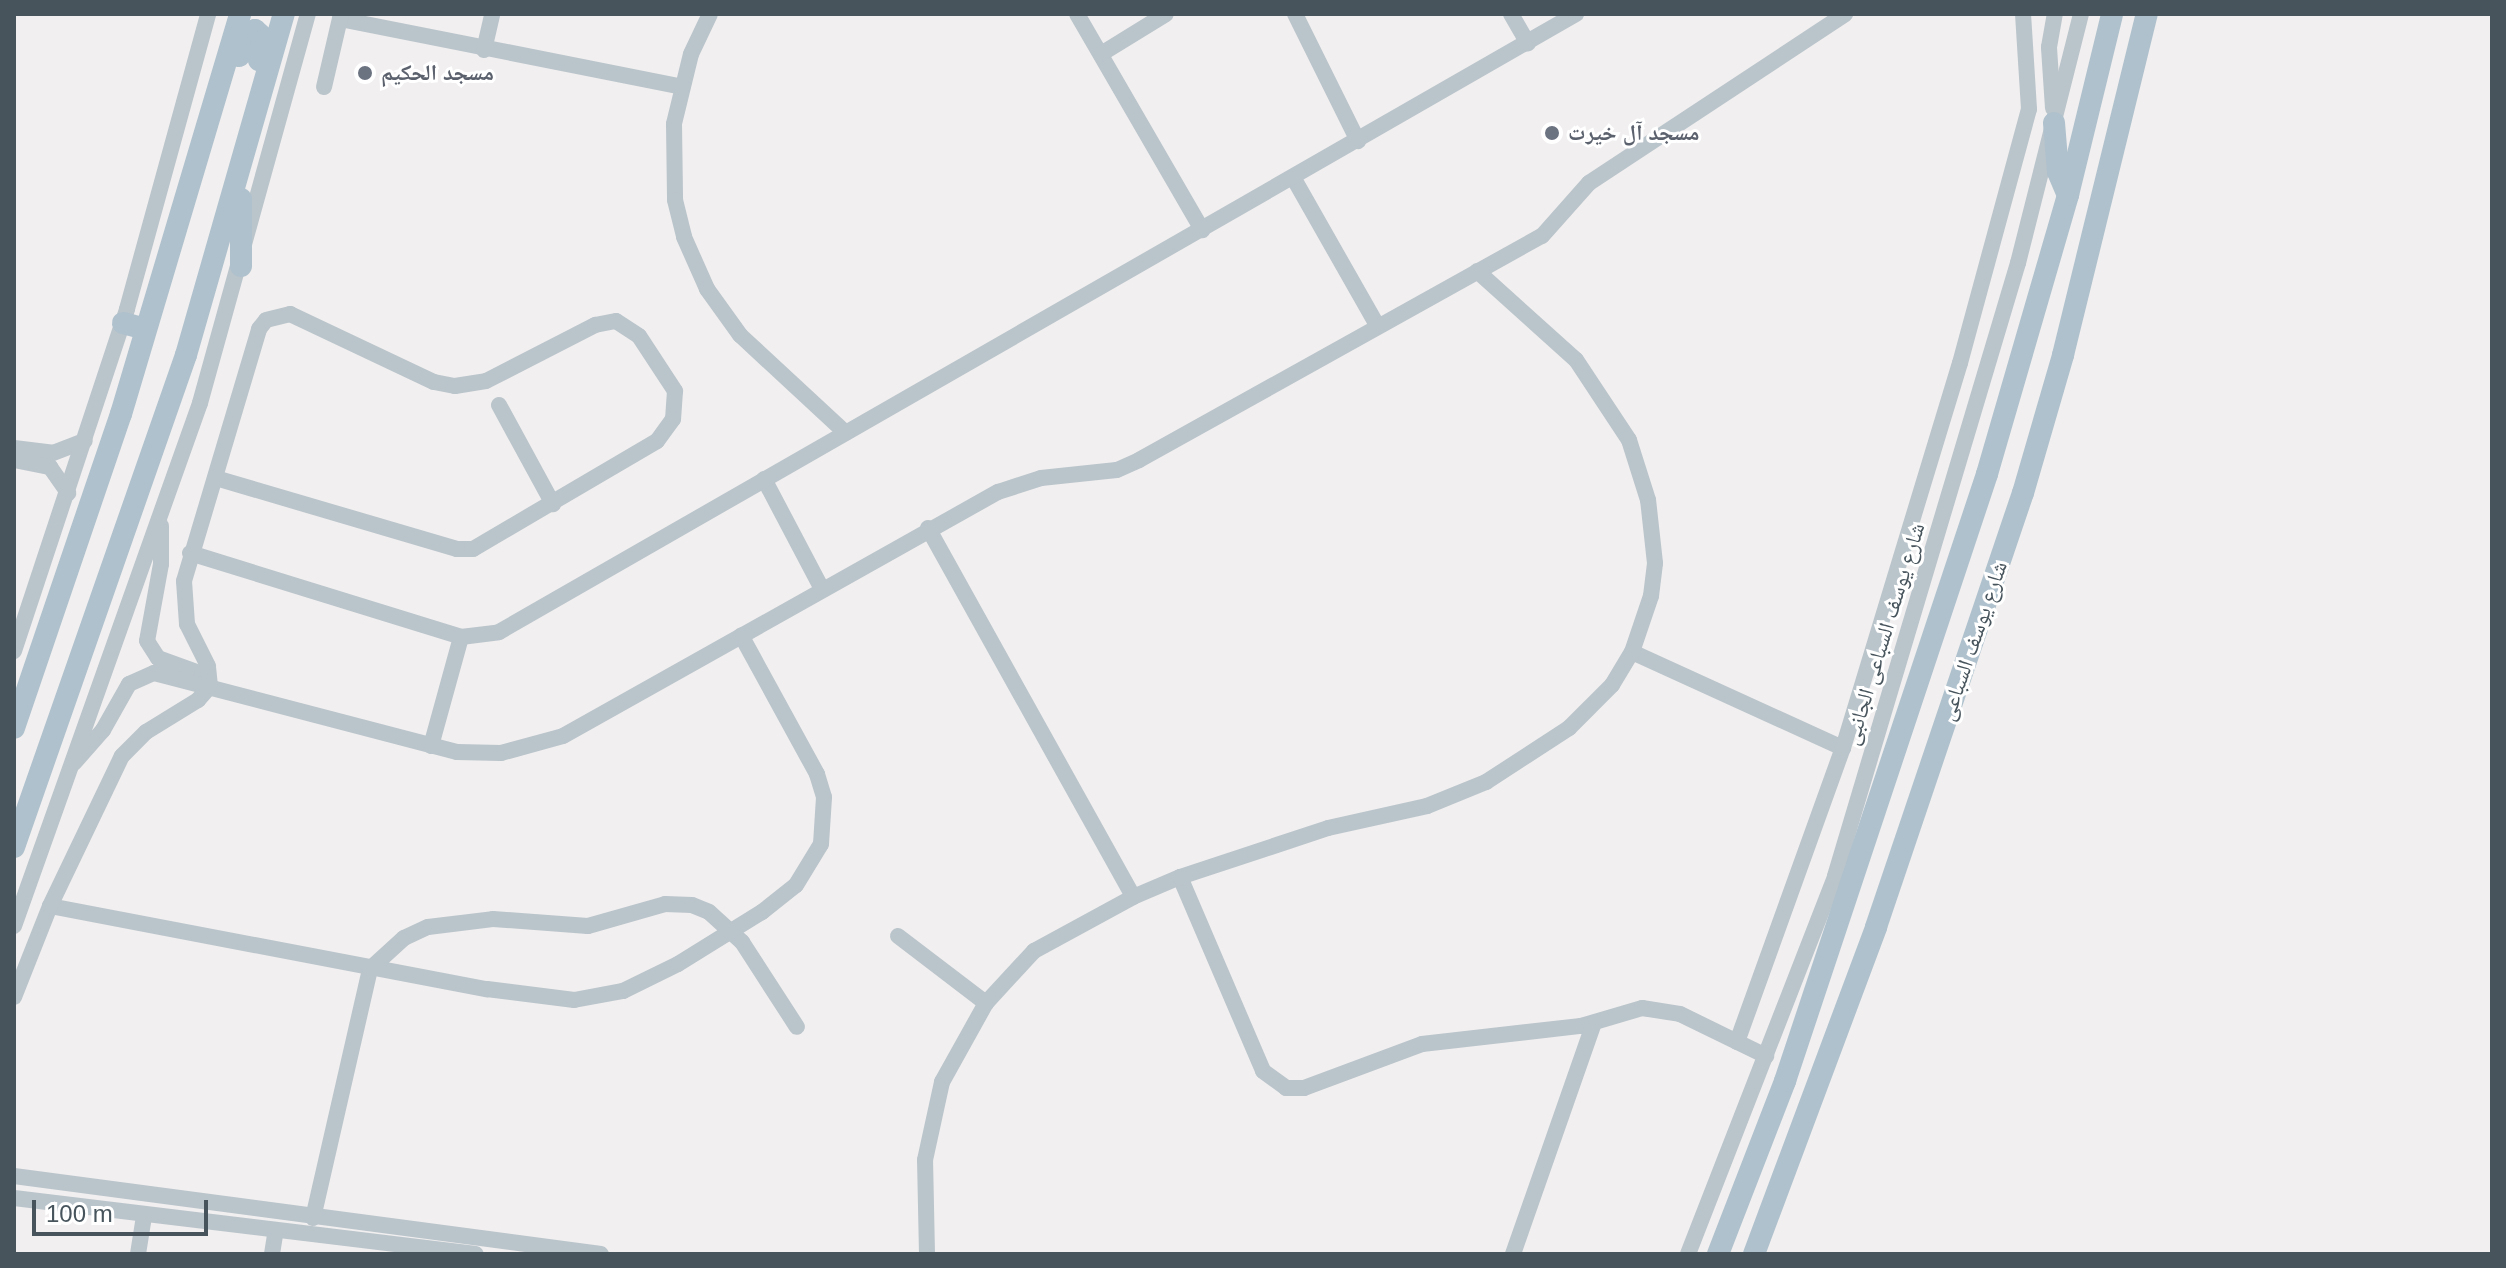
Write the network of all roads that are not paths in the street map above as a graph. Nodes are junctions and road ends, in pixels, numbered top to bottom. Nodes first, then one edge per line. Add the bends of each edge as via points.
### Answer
1 (208, 14) edge
2 (240, 14) edge
3 (284, 14) edge
4 (308, 14) edge
5 (492, 14) edge
6 (710, 14) edge
7 (1077, 14) edge
8 (1166, 14) edge
9 (1295, 14) edge
10 (1511, 14) edge
11 (1576, 14) edge
12 (1845, 14) edge
13 (2023, 14) edge
14 (2055, 14) edge
15 (2081, 14) edge
16 (2112, 14) edge
17 (2147, 14) edge
18 (341, 17) edge
19 (1528, 43) junction
20 (484, 50) junction
21 (1101, 54) junction
22 (324, 87) dead end
23 (682, 87) junction
24 (2054, 123) junction
25 (1358, 141) junction
26 (201, 157) junction
27 (243, 170) junction
28 (1294, 179) junction
29 (2068, 195) junction
30 (1202, 230) junction
31 (241, 266) junction
32 (1477, 271) junction
33 (123, 323) junction
34 (1377, 325) junction
35 (145, 329) junction
36 (499, 405) dead end
37 (846, 433) junction
38 (85, 441) junction
39 (14, 448) edge
40 (14, 460) edge
41 (1987, 474) junction
42 (215, 478) junction
43 (764, 479) junction
44 (68, 493) junction
45 (2023, 493) junction
46 (553, 504) junction
47 (160, 518) junction
48 (1972, 522) junction
49 (928, 528) junction
50 (2010, 531) junction
51 (190, 553) junction
52 (822, 589) junction
53 (741, 635) junction
54 (461, 637) junction
55 (14, 651) edge
56 (1632, 652) junction
57 (210, 686) junction
58 (20, 688) edge
59 (14, 728) edge
60 (431, 746) junction
61 (1843, 748) junction
62 (74, 763) junction
63 (14, 847) edge
64 (1180, 877) junction
65 (1133, 897) junction
66 (50, 906) junction
67 (14, 926) edge
68 (730, 932) junction
69 (898, 936) dead end
70 (370, 969) junction
71 (14, 997) edge
72 (986, 1003) junction
73 (1594, 1023) junction
74 (797, 1027) dead end
75 (1737, 1042) junction
76 (1766, 1056) junction
77 (14, 1176) edge
78 (14, 1198) edge
79 (144, 1216) junction
80 (313, 1218) junction
81 (275, 1234) junction
82 (138, 1254) edge
83 (272, 1254) edge
84 (476, 1254) edge
85 (601, 1254) edge
86 (927, 1254) edge
87 (1513, 1254) edge
88 (1688, 1254) edge
89 (1718, 1254) edge
90 (1754, 1254) edge

1 - 33 street
2 - 26 main road
3 - 27 main road
4 - 31 street
5 - 20 street
6 - 23 street
7 - 21 street
8 - 21 street
9 - 25 street
10 - 19 street
11 - 19 street
12 - 32 street via 1597,177 1549,230
13 - 61 street via 2029,109 1960,363
14 - 24 street via 2049,47
15 - 24 street, شارع يوسف السباعى الجانبى
16 - 29 main road, شارع يوسف السباعى
17 - 45 main road, شارع يوسف السباعى via 2063,355
18 - 20 street
18 - 22 street
19 - 25 street
20 - 23 street
21 - 30 street
23 - 37 street via 674,137 675,200 698,270 740,335
24 - 29 main road via 2055,159
24 - 76 street, شارع يوسف السباعى الجانبى via 2018,263 1835,876
25 - 28 street
26 - 27 main road via 223,114 246,34 255,30 265,43 248,110
26 - 35 main road
27 - 31 main road
27 - 63 main road via 131,516
28 - 30 street
28 - 34 street
29 - 41 main road, شارع يوسف السباعى
30 - 37 street
31 - 47 street
32 - 34 street
32 - 56 street via 1576,360 1597,384 1629,440 1648,500 1655,563 1651,596
33 - 35 main road
33 - 38 street
34 - 49 street via 1117,470 1027,481
35 - 58 main road
36 - 46 street
37 - 43 street
38 - 39 street via 53,453
38 - 44 street
40 - 44 street via 50,467
41 - 45 main road via 1997,492 2010,497
41 - 48 main road, شارع يوسف السباعى
42 - 46 street via 457,549 486,545
42 - 46 street via 259,329 277,314 290,314 434,382 455,386 486,381 602,322 623,323 673,382 673,419 657,441
42 - 51 street
43 - 52 street
43 - 54 street via 499,632
44 - 55 street
45 - 50 main road, شارع يوسف السباعى
47 - 57 street via 161,564 147,641 158,658 202,674
47 - 62 street
48 - 50 main road via 1997,517
48 - 89 main road, شارع يوسف السباعى via 1785,1081
49 - 52 street
49 - 65 street
50 - 90 main road, شارع يوسف السباعى via 1876,927
51 - 54 street
51 - 57 street via 184,610 210,673
52 - 53 street
53 - 60 street via 543,744 479,754
53 - 68 street via 817,774 826,821 816,855 796,885
54 - 60 street
56 - 61 street
56 - 64 street via 1612,685 1569,728 1486,782 1427,806 1328,828
57 - 60 street
57 - 62 street via 154,673 136,678
57 - 66 street via 122,756
58 - 59 main road
61 - 75 street
62 - 67 street
64 - 65 street
64 - 73 street via 1263,1071 1286,1088 1304,1088 1432,1042
65 - 72 street via 1034,951
66 - 70 street
66 - 71 street
68 - 70 street via 651,979 590,999 528,995
68 - 70 street via 709,912 674,903 588,926 472,919 404,938
68 - 74 street via 748,950
69 - 72 street
70 - 80 street
72 - 86 street via 950,1064 931,1119 924,1180
73 - 75 street via 1655,1007
73 - 87 street
75 - 76 street
76 - 88 street, شارع يوسف السباعى الجانبى
77 - 80 street
78 - 79 street
79 - 81 street
79 - 82 street
80 - 85 street
81 - 83 street
81 - 84 street

